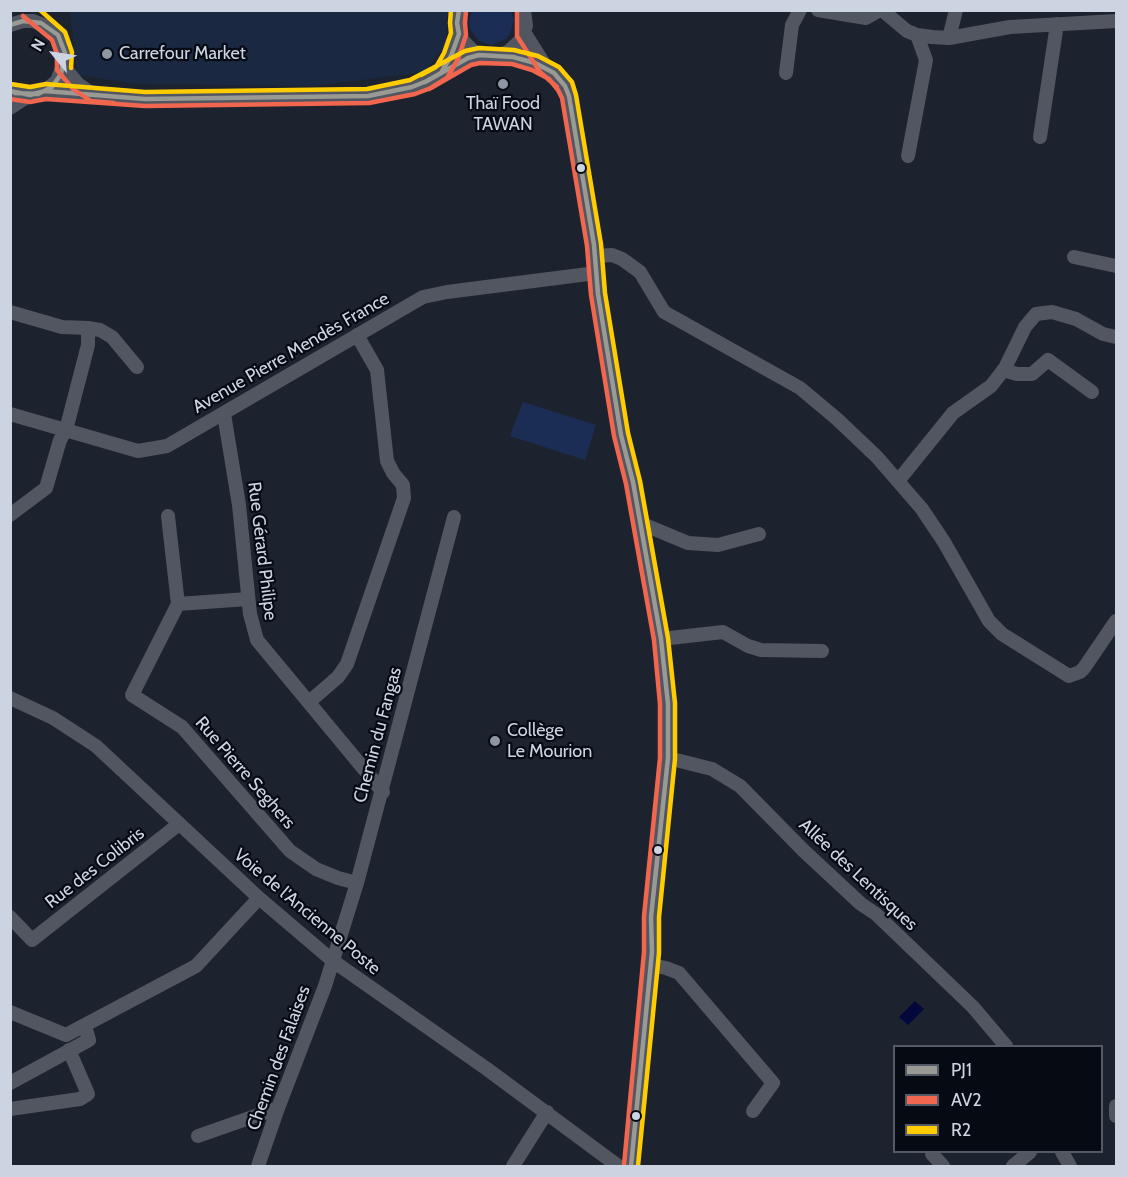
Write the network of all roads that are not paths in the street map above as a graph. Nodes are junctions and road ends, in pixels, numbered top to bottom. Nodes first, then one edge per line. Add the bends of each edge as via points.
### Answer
1 (12, 10) edge
2 (28, 10) edge
3 (459, 10) edge
4 (800, 10) edge
5 (818, 10) edge
6 (881, 10) edge
7 (956, 10) edge
8 (10, 17) edge
9 (527, 18) edge
10 (1066, 19) edge
11 (1116, 21) edge
12 (41, 23) junction
13 (10, 25) edge
14 (459, 34) junction
15 (918, 35) junction
16 (949, 38) junction
17 (480, 54) junction
18 (500, 56) junction
19 (64, 67) junction
20 (546, 67) junction
21 (441, 73) junction
22 (786, 73) dead end
23 (10, 91) edge
24 (45, 91) junction
25 (94, 94) junction
26 (30, 95) junction
27 (10, 108) edge
28 (1040, 137) dead end
29 (908, 156) dead end
30 (594, 256) junction
31 (1074, 257) dead end
32 (1116, 266) edge
33 (596, 273) junction
34 (10, 312) edge
35 (88, 328) junction
36 (357, 335) junction
37 (1110, 335) edge
38 (137, 367) dead end
39 (1003, 370) junction
40 (1092, 392) dead end
41 (10, 414) edge
42 (224, 414) junction
43 (66, 430) junction
44 (898, 481) junction
45 (10, 515) edge
46 (168, 516) dead end
47 (454, 517) dead end
48 (640, 523) junction
49 (759, 534) dead end
50 (248, 599) junction
51 (178, 604) junction
52 (1116, 621) edge
53 (661, 639) junction
54 (822, 651) dead end
55 (10, 698) edge
56 (309, 702) junction
57 (668, 758) junction
58 (382, 792) junction
59 (179, 824) junction
60 (357, 883) junction
61 (259, 898) junction
62 (10, 917) edge
63 (333, 961) junction
64 (651, 965) junction
65 (10, 1012) edge
66 (85, 1026) junction
67 (1004, 1045) edge
68 (69, 1050) junction
69 (10, 1083) edge
70 (1116, 1106) edge
71 (278, 1108) junction
72 (10, 1109) edge
73 (753, 1111) dead end
74 (547, 1112) junction
75 (1116, 1116) edge
76 (198, 1136) dead end
77 (1029, 1153) edge
78 (1063, 1153) edge
79 (932, 1154) dead end
80 (258, 1167) edge
81 (513, 1167) edge
82 (618, 1167) edge
83 (631, 1167) edge
84 (943, 1167) edge
85 (1013, 1167) edge
86 (1070, 1167) edge

1 - 8 street
2 - 12 street
3 - 14 street
4 - 22 street via 792,25
5 - 6 street via 866,18
6 - 15 street
7 - 16 street
9 - 18 street via 515,47
9 - 20 street via 538,56
10 - 11 street
10 - 16 street
10 - 28 street
12 - 13 street via 23,21
12 - 19 street via 51,28 62,43
14 - 17 street via 467,46
14 - 21 street
15 - 16 street
15 - 29 street via 926,60
17 - 18 street
17 - 21 street
18 - 20 street
19 - 24 street via 57,81
19 - 25 street via 78,84
20 - 30 street via 565,86 569,96
21 - 25 street via 412,87 368,96 145,99
23 - 26 street
24 - 25 street
24 - 26 street
26 - 27 street
30 - 33 street
30 - 44 street via 622,259 640,272 664,312 800,388
31 - 32 street
33 - 36 street, Avenue Pierre Mendès France via 434,294
33 - 48 street via 621,435
34 - 35 street via 62,327
35 - 38 street via 112,337
35 - 43 street via 88,345
36 - 42 street, Avenue Pierre Mendès France
36 - 56 street via 377,370 387,461 403,484 404,498 347,664
37 - 39 street via 1052,312 1036,314 1024,327
39 - 40 street via 1032,374 1048,360
39 - 44 street via 991,386 953,413
41 - 43 street, Avenue Pierre Mendès France
42 - 43 street, Avenue Pierre Mendès France via 167,446 138,451
42 - 50 street, Rue Gérard Philipe via 239,505
43 - 45 street via 46,488
44 - 52 street via 922,509 989,621 1002,634 1070,676 1084,668
46 - 51 street
47 - 58 street, Chemin du Fangas
48 - 49 street via 688,543 718,545
48 - 53 street
50 - 51 street
50 - 56 street, Rue Gérard Philipe via 257,640
51 - 60 street, Rue Pierre Seghers via 132,695 182,727 290,851 316,869
53 - 54 street via 723,632 761,650
53 - 57 street via 668,704
55 - 59 street, Voie de l'Ancienne Poste via 53,718 96,746
56 - 58 street, Rue Gérard Philipe
57 - 64 street via 651,917
57 - 67 street, Allée des Lentisques via 712,769 740,786 804,851 973,1007
58 - 60 street, Chemin du Fangas
59 - 61 street, Voie de l'Ancienne Poste
59 - 62 street, Rue des Colibris via 32,940
60 - 63 street, Chemin du Fangas
61 - 63 street, Voie de l'Ancienne Poste
61 - 66 street via 196,966
63 - 71 street, Chemin des Falaises
63 - 74 street, Voie de l'Ancienne Poste
64 - 73 street via 679,973 773,1083
64 - 83 street
65 - 66 street via 66,1035
66 - 68 street via 89,1040
68 - 69 street
68 - 72 street via 88,1094 80,1099
70 - 75 street
71 - 76 street
71 - 80 street, Chemin des Falaises
74 - 81 street
74 - 82 street, Voie de l'Ancienne Poste
77 - 85 street
78 - 86 street
79 - 84 street

